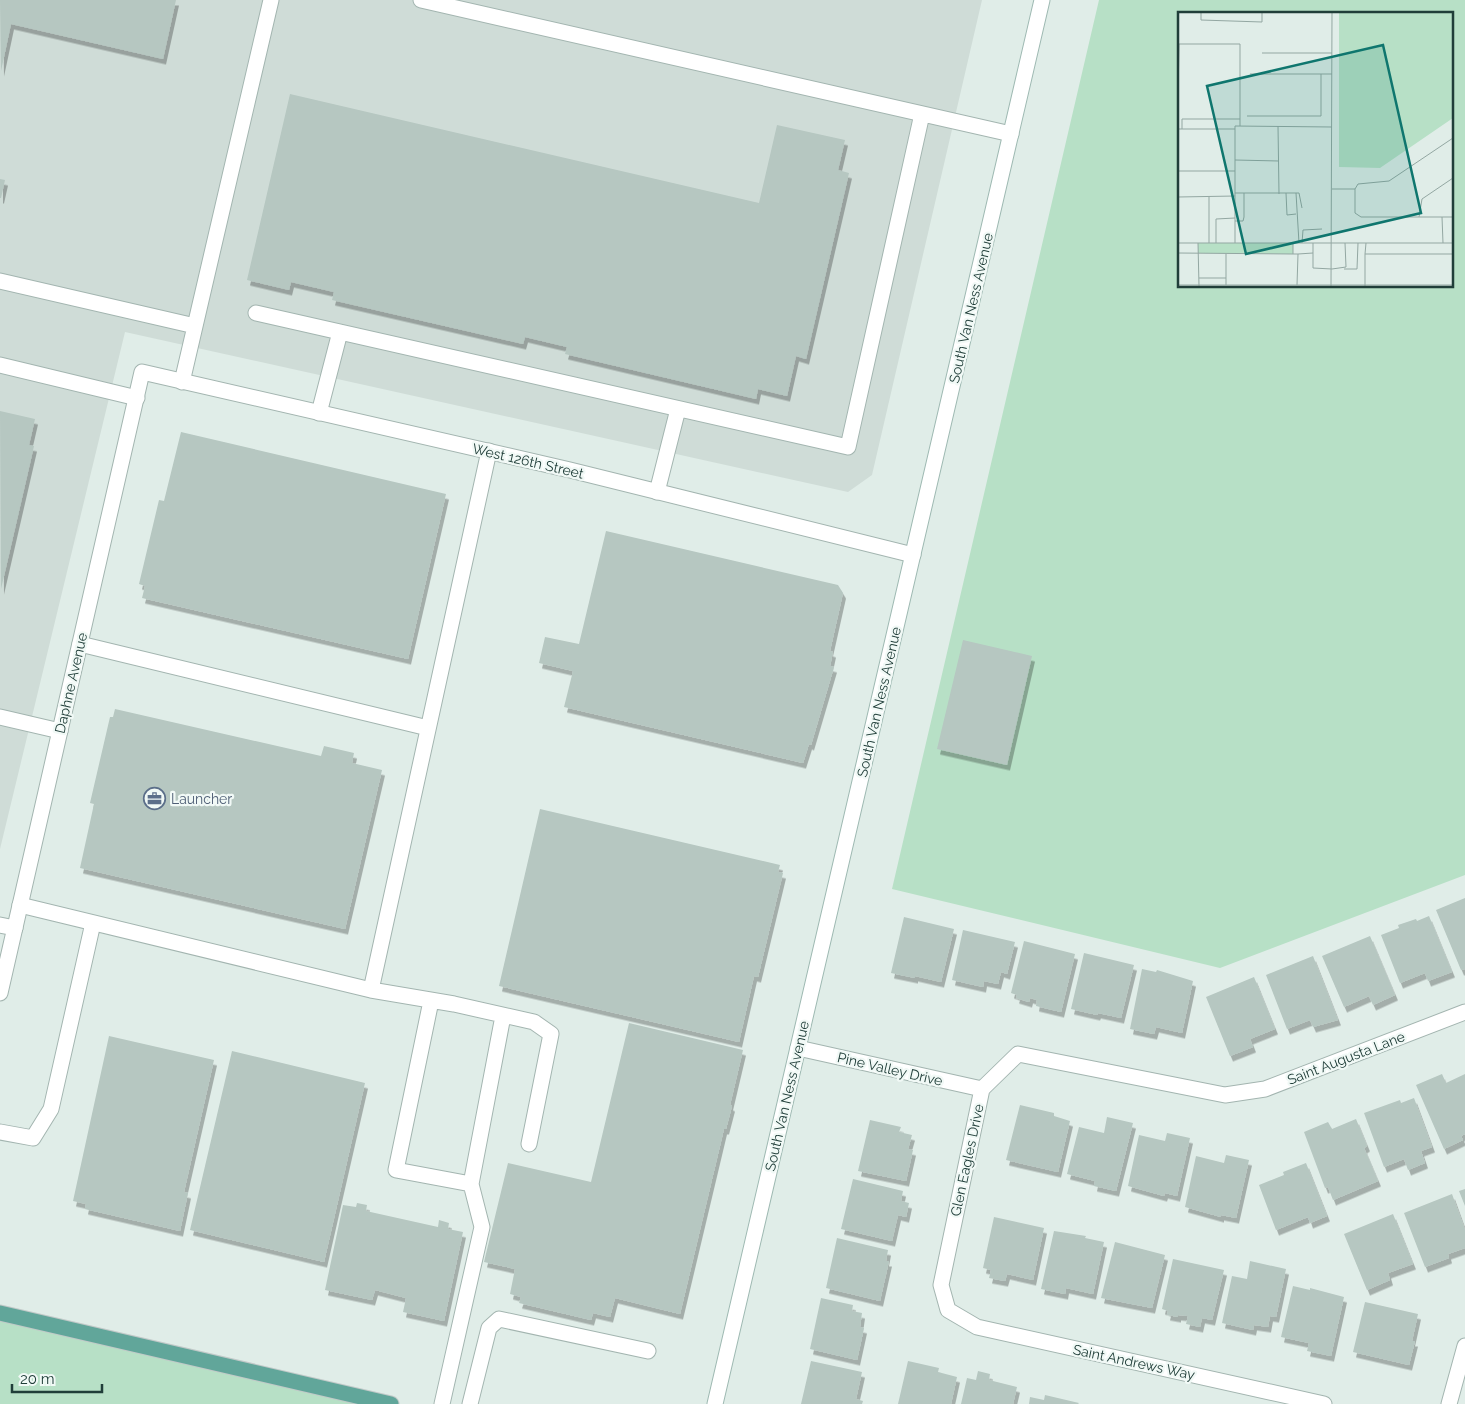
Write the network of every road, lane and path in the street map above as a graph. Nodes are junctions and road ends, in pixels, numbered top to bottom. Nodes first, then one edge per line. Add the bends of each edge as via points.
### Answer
1 (271, 0) edge
2 (421, 0) edge
3 (1042, 0) edge
4 (922, 114) junction
5 (1011, 134) junction
6 (0, 281) edge
7 (256, 313) dead end
8 (196, 326) junction
9 (340, 332) junction
10 (0, 365) edge
11 (142, 372) joint
12 (182, 382) junction
13 (137, 398) junction
14 (678, 409) junction
15 (319, 413) junction
16 (489, 452) junction
17 (657, 492) junction
18 (913, 556) junction
19 (80, 644) junction
20 (0, 717) edge
21 (428, 728) junction
22 (60, 732) junction
23 (20, 905) junction
24 (93, 922) junction
25 (7, 926) edge
26 (371, 990) junction
27 (0, 993) edge
28 (431, 1000) junction
29 (1465, 1012) edge
30 (503, 1016) junction
31 (798, 1048) junction
32 (982, 1089) junction
33 (1225, 1095) joint
34 (0, 1132) edge
35 (529, 1144) dead end
36 (471, 1184) junction
37 (948, 1310) joint
38 (0, 1313) edge
39 (1465, 1346) edge
40 (648, 1351) dead end
41 (391, 1404) edge
42 (442, 1404) edge
43 (470, 1404) edge
44 (715, 1404) edge
45 (1324, 1404) edge
46 (1449, 1404) edge

1 - 8 street
2 - 4 street
3 - 5 street, South Van Ness Avenue
4 - 5 street
4 - 14 street via 848,447
5 - 18 street, South Van Ness Avenue
6 - 8 street
7 - 9 street
8 - 12 street
9 - 14 street
9 - 15 street
10 - 13 street
11 - 12 street, West 126th Street
11 - 13 street, Daphne Avenue
12 - 15 street, West 126th Street
13 - 19 street, Daphne Avenue
14 - 17 street
15 - 16 street, West 126th Street
16 - 17 street, West 126th Street
16 - 21 street
17 - 18 street, West 126th Street
18 - 31 street, South Van Ness Avenue
19 - 21 street
19 - 22 street, Daphne Avenue
20 - 22 street
21 - 26 street
22 - 23 street, Daphne Avenue
23 - 24 street
23 - 25 street, Daphne Avenue
24 - 26 street
24 - 34 street via 51,1109 33,1138
25 - 27 street, Daphne Avenue
26 - 28 street
28 - 30 street
28 - 36 street via 396,1170
29 - 33 street, Saint Augusta Lane via 1266,1089
30 - 35 street via 534,1022 551,1034
30 - 36 street
31 - 32 street, Pine Valley Drive
31 - 44 street, South Van Ness Avenue
32 - 33 street, Glen Eagles Drive via 1018,1054
32 - 37 street, Glen Eagles Drive via 941,1285
36 - 42 street via 482,1227
37 - 45 street, Saint Andrews Way via 977,1327
38 - 41 main road
39 - 46 street
40 - 43 street via 499,1319 490,1328

